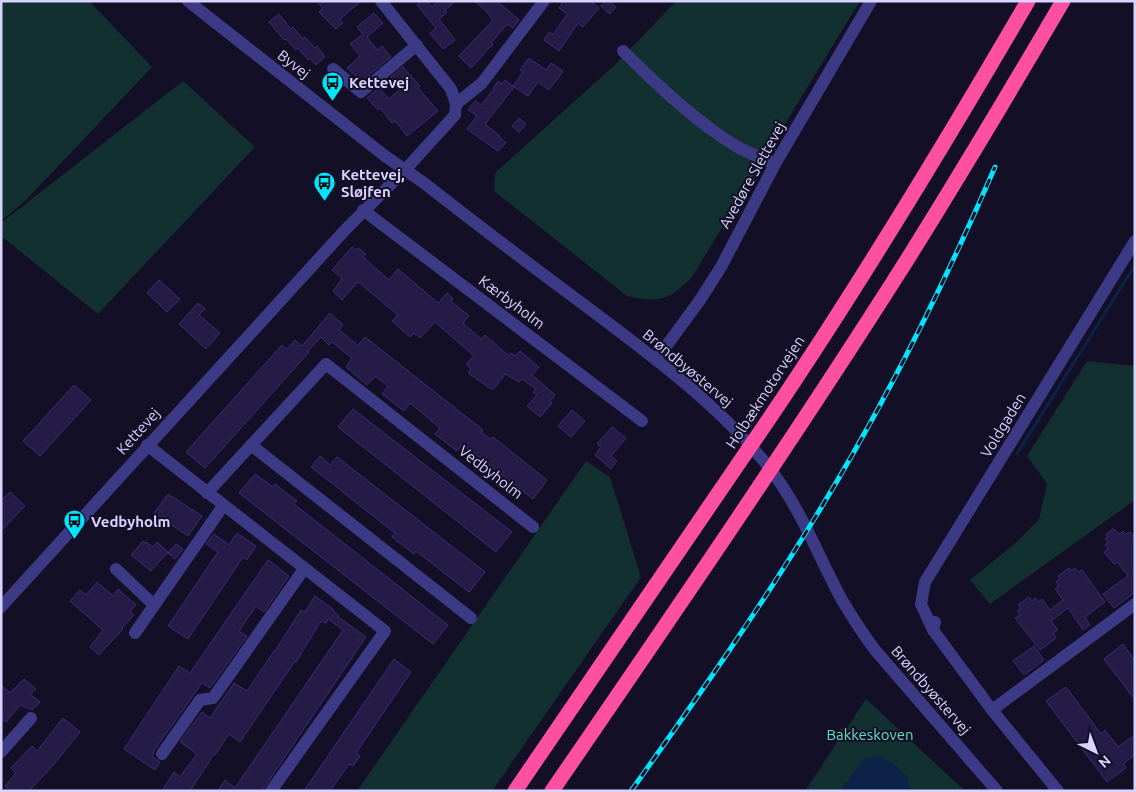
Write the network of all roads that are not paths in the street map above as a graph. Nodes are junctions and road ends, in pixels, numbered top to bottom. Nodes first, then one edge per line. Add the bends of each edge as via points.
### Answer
1 (188, 1) edge
2 (381, 1) edge
3 (544, 1) edge
4 (871, 1) edge
5 (1028, 1) edge
6 (1063, 1) edge
7 (417, 45) junction
8 (623, 51) dead end
9 (333, 69) dead end
10 (456, 104) junction
11 (775, 164) junction
12 (405, 170) junction
13 (363, 210) junction
14 (1135, 241) edge
15 (656, 360) junction
16 (642, 421) dead end
17 (147, 445) junction
18 (251, 445) junction
19 (208, 493) junction
20 (223, 506) junction
21 (533, 526) dead end
22 (116, 569) dead end
23 (304, 569) junction
24 (1135, 604) edge
25 (154, 605) junction
26 (1, 607) edge
27 (471, 618) dead end
28 (134, 633) dead end
29 (992, 710) junction
30 (31, 718) dead end
31 (1, 752) edge
32 (162, 754) dead end
33 (271, 791) edge
34 (515, 791) edge
35 (552, 791) edge
36 (997, 791) edge
37 (1058, 791) edge

1 - 12 street, Byvej
2 - 7 street
3 - 10 street via 482,83
4 - 11 street, Avedøre Slettevej
5 - 34 highway, Holbækmotorvejen via 877,252 772,414
6 - 35 highway via 901,270
7 - 9 street via 361,92
7 - 10 street via 451,89
8 - 11 street via 699,119 736,145
10 - 12 street, Kettevej via 452,119
11 - 15 street, Avedøre Slettevej via 721,267
12 - 13 street, Kettevej
12 - 15 street, Brøndbyøstervej
13 - 16 street, Kærbyholm
13 - 17 street, Kettevej
14 - 29 street, Voldgaden via 925,582 921,604
15 - 36 street, Brøndbyøstervej via 713,408 761,459 792,501 842,599 875,650
17 - 19 street
17 - 26 street, Kettevej
18 - 19 street, Vedbyholm
18 - 21 street, Vedbyholm via 326,364
18 - 27 street
19 - 20 street
20 - 23 street
20 - 25 street
22 - 25 street
23 - 32 street via 213,698 200,700
23 - 33 street via 385,631
24 - 29 street
25 - 28 street
29 - 37 street
30 - 31 street

